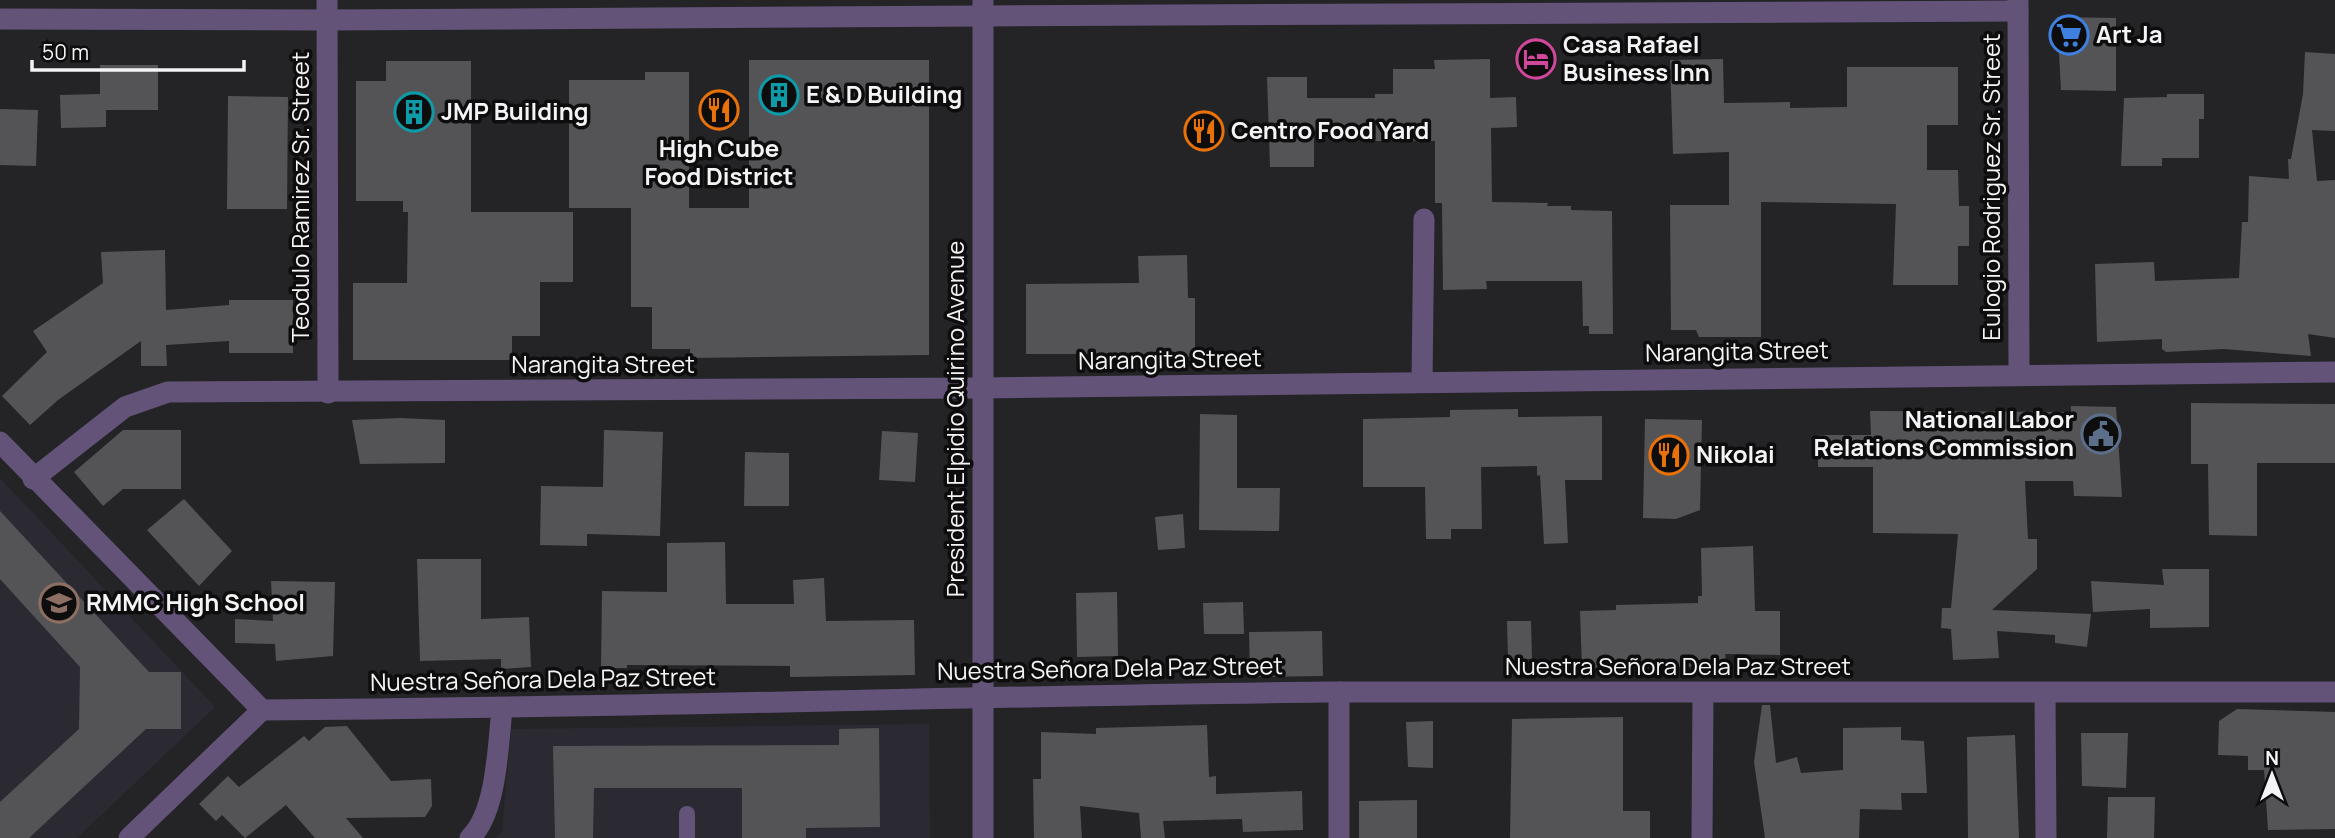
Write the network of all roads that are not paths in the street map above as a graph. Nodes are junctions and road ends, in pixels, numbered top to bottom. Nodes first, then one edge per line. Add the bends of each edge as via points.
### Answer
1 (2018, 6) edge
2 (983, 8) edge
3 (327, 10) edge
4 (0, 19) edge
5 (1424, 219) dead end
6 (2335, 372) edge
7 (2019, 375) junction
8 (1422, 382) junction
9 (983, 388) junction
10 (328, 393) junction
11 (0, 442) edge
12 (33, 479) junction
13 (1339, 692) junction
14 (2335, 692) edge
15 (1703, 693) junction
16 (2045, 694) junction
17 (982, 696) junction
18 (502, 709) junction
19 (262, 710) junction
20 (687, 814) dead end
21 (129, 838) edge
22 (470, 838) edge
23 (687, 838) edge
24 (983, 838) edge
25 (1339, 838) edge
26 (1702, 838) edge
27 (2046, 838) edge

1 - 2 street
1 - 7 street, Eulogio Rodriguez Sr. Street
2 - 3 street
2 - 9 street, President Elpidio Quirino Avenue
3 - 4 street
3 - 10 street, Teodulo Ramirez Sr. Street
5 - 8 street
6 - 7 street, Narangita Street
7 - 8 street, Narangita Street
8 - 9 street, Narangita Street
9 - 10 street, Narangita Street
9 - 17 street, President Elpidio Quirino Avenue
10 - 12 street, Narangita Street via 188,391 148,397 125,407
11 - 12 street
12 - 19 street
13 - 15 street, Nuestra Señora Dela Paz Street
13 - 17 street, Nuestra Señora Dela Paz Street
13 - 25 street
14 - 16 street, Nuestra Señora Dela Paz Street
15 - 16 street, Nuestra Señora Dela Paz Street
15 - 26 street
16 - 27 street
17 - 18 street, Nuestra Señora Dela Paz Street
17 - 24 street, President Elpidio Quirino Avenue
18 - 19 street, Nuestra Señora Dela Paz Street
18 - 22 street via 493,784
19 - 21 street
20 - 23 lane

